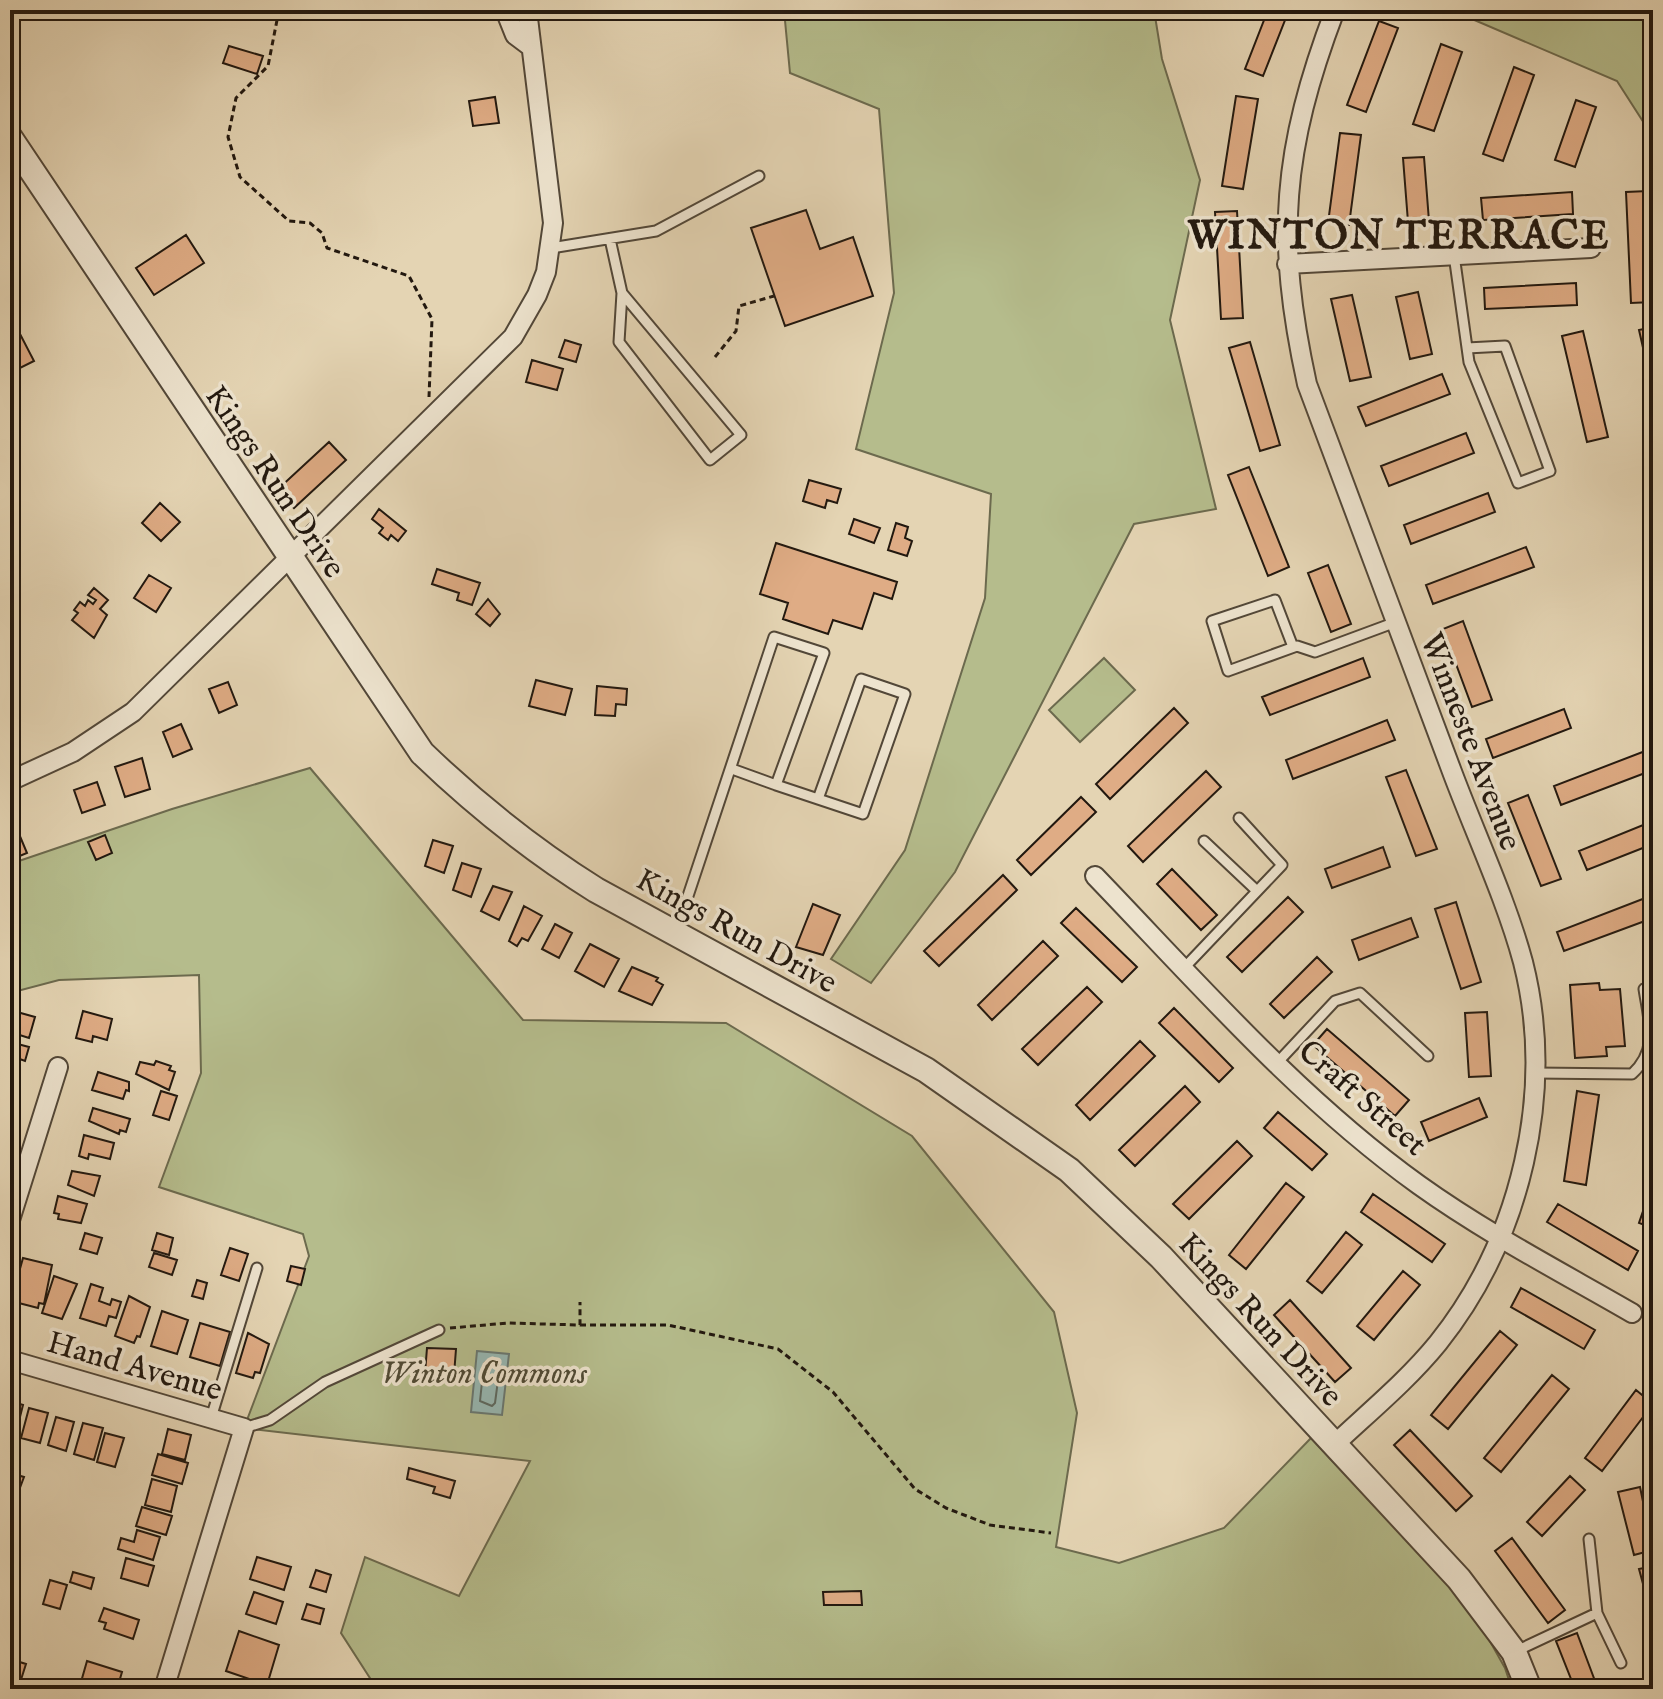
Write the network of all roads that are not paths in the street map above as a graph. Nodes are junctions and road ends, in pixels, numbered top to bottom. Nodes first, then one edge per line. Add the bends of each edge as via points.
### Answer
1 (505, 10) edge
2 (527, 10) edge
3 (1335, 10) edge
4 (531, 47) junction
5 (10, 138) edge
6 (759, 176) dead end
7 (610, 239) junction
8 (551, 248) junction
9 (1591, 248) dead end
10 (1454, 255) junction
11 (1287, 264) junction
12 (622, 293) junction
13 (1467, 348) junction
14 (290, 560) junction
15 (1396, 622) junction
16 (1293, 647) junction
17 (732, 769) junction
18 (10, 781) edge
19 (776, 785) junction
20 (818, 799) junction
21 (1239, 818) dead end
22 (1204, 841) dead end
23 (1095, 876) dead end
24 (1257, 891) junction
25 (676, 932) junction
26 (1184, 968) junction
27 (1644, 989) dead end
28 (1428, 1056) dead end
29 (1277, 1063) junction
30 (58, 1067) dead end
31 (1535, 1073) junction
32 (10, 1220) edge
33 (1501, 1236) junction
34 (257, 1268) dead end
35 (1632, 1313) dead end
36 (439, 1330) road end
37 (10, 1360) edge
38 (211, 1418) junction
39 (244, 1428) junction
40 (1334, 1445) junction
41 (1589, 1539) dead end
42 (1597, 1613) junction
43 (1514, 1652) junction
44 (1621, 1663) dead end
45 (164, 1689) edge
46 (1529, 1689) edge

1 - 4 street via 515,35
2 - 4 street
3 - 11 street, Winneste Avenue via 1294,150 1287,198
4 - 8 street via 552,207
5 - 14 street, Kings Run Drive
6 - 7 lane via 656,231
7 - 8 lane
7 - 12 lane
8 - 14 street via 537,295 513,337
9 - 10 street
10 - 11 street
10 - 13 lane
11 - 15 street, Winneste Avenue via 1307,384
12 - 12 lane via 741,435 710,460 619,342
13 - 13 lane via 1518,483 1550,471 1505,346
14 - 18 street via 133,712 73,752
14 - 25 street, Kings Run Drive via 422,753 467,797 548,860
15 - 16 lane via 1315,652
15 - 31 street, Winneste Avenue via 1523,963
16 - 16 lane via 1228,671 1212,621 1275,600
17 - 19 lane
17 - 19 lane via 774,637 824,653
17 - 25 lane
19 - 20 lane
20 - 20 lane via 863,814 905,694 861,679
21 - 24 lane via 1282,865
22 - 24 lane
23 - 26 street, Craft Street
24 - 26 lane
25 - 40 street, Kings Run Drive via 926,1070 1069,1170 1161,1257
26 - 29 street, Craft Street
27 - 31 lane via 1652,1041 1649,1054 1632,1074
28 - 29 lane via 1360,993 1335,1001
29 - 33 street, Craft Street via 1331,1116 1418,1185
30 - 32 street
31 - 33 street, Winneste Avenue via 1530,1138
33 - 35 street, Craft Street
33 - 40 street, Winneste Avenue via 1481,1279 1437,1344
34 - 38 lane
36 - 39 lane via 325,1382 270,1420
37 - 38 street, Hand Avenue
38 - 39 street, Hand Avenue
39 - 45 street
40 - 43 street, Kings Run Drive via 1459,1579
41 - 42 lane
42 - 43 lane
42 - 44 lane
43 - 46 street, Kings Run Drive

